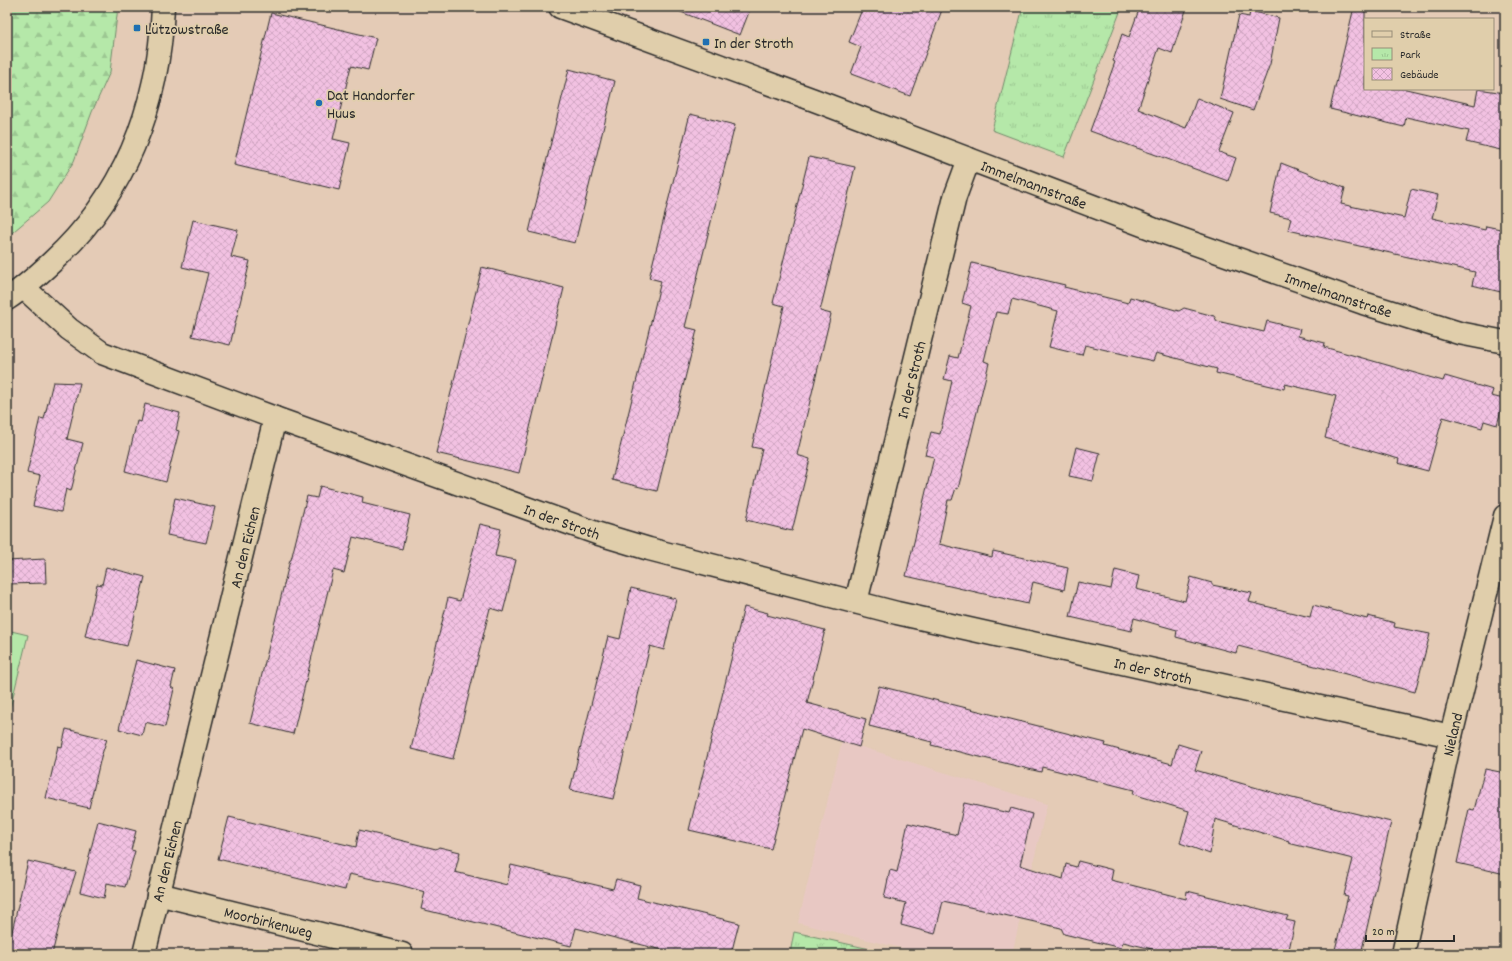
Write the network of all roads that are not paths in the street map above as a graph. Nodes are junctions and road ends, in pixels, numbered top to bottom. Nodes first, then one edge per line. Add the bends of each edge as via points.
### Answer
1 (163, 7) edge
2 (566, 8) edge
3 (970, 159) junction
4 (15, 294) edge
5 (1505, 342) edge
6 (276, 418) junction
7 (1505, 516) edge
8 (856, 602) junction
9 (1451, 736) junction
10 (158, 894) junction
11 (144, 954) edge
12 (402, 954) edge
13 (1403, 954) edge

1 - 4 street via 157,70 148,109 131,154 112,192 75,240
2 - 3 street, Immelmannstraße
3 - 5 street, Immelmannstraße via 1153,229 1363,303 1459,332
3 - 8 street, In der Stroth via 955,197
4 - 6 street via 102,353
6 - 8 street, In der Stroth via 599,534
6 - 10 street, An den Eichen
7 - 9 street, Nieland
8 - 9 street, In der Stroth
9 - 13 street, Nieland
10 - 11 street, An den Eichen
10 - 12 street, Moorbirkenweg

